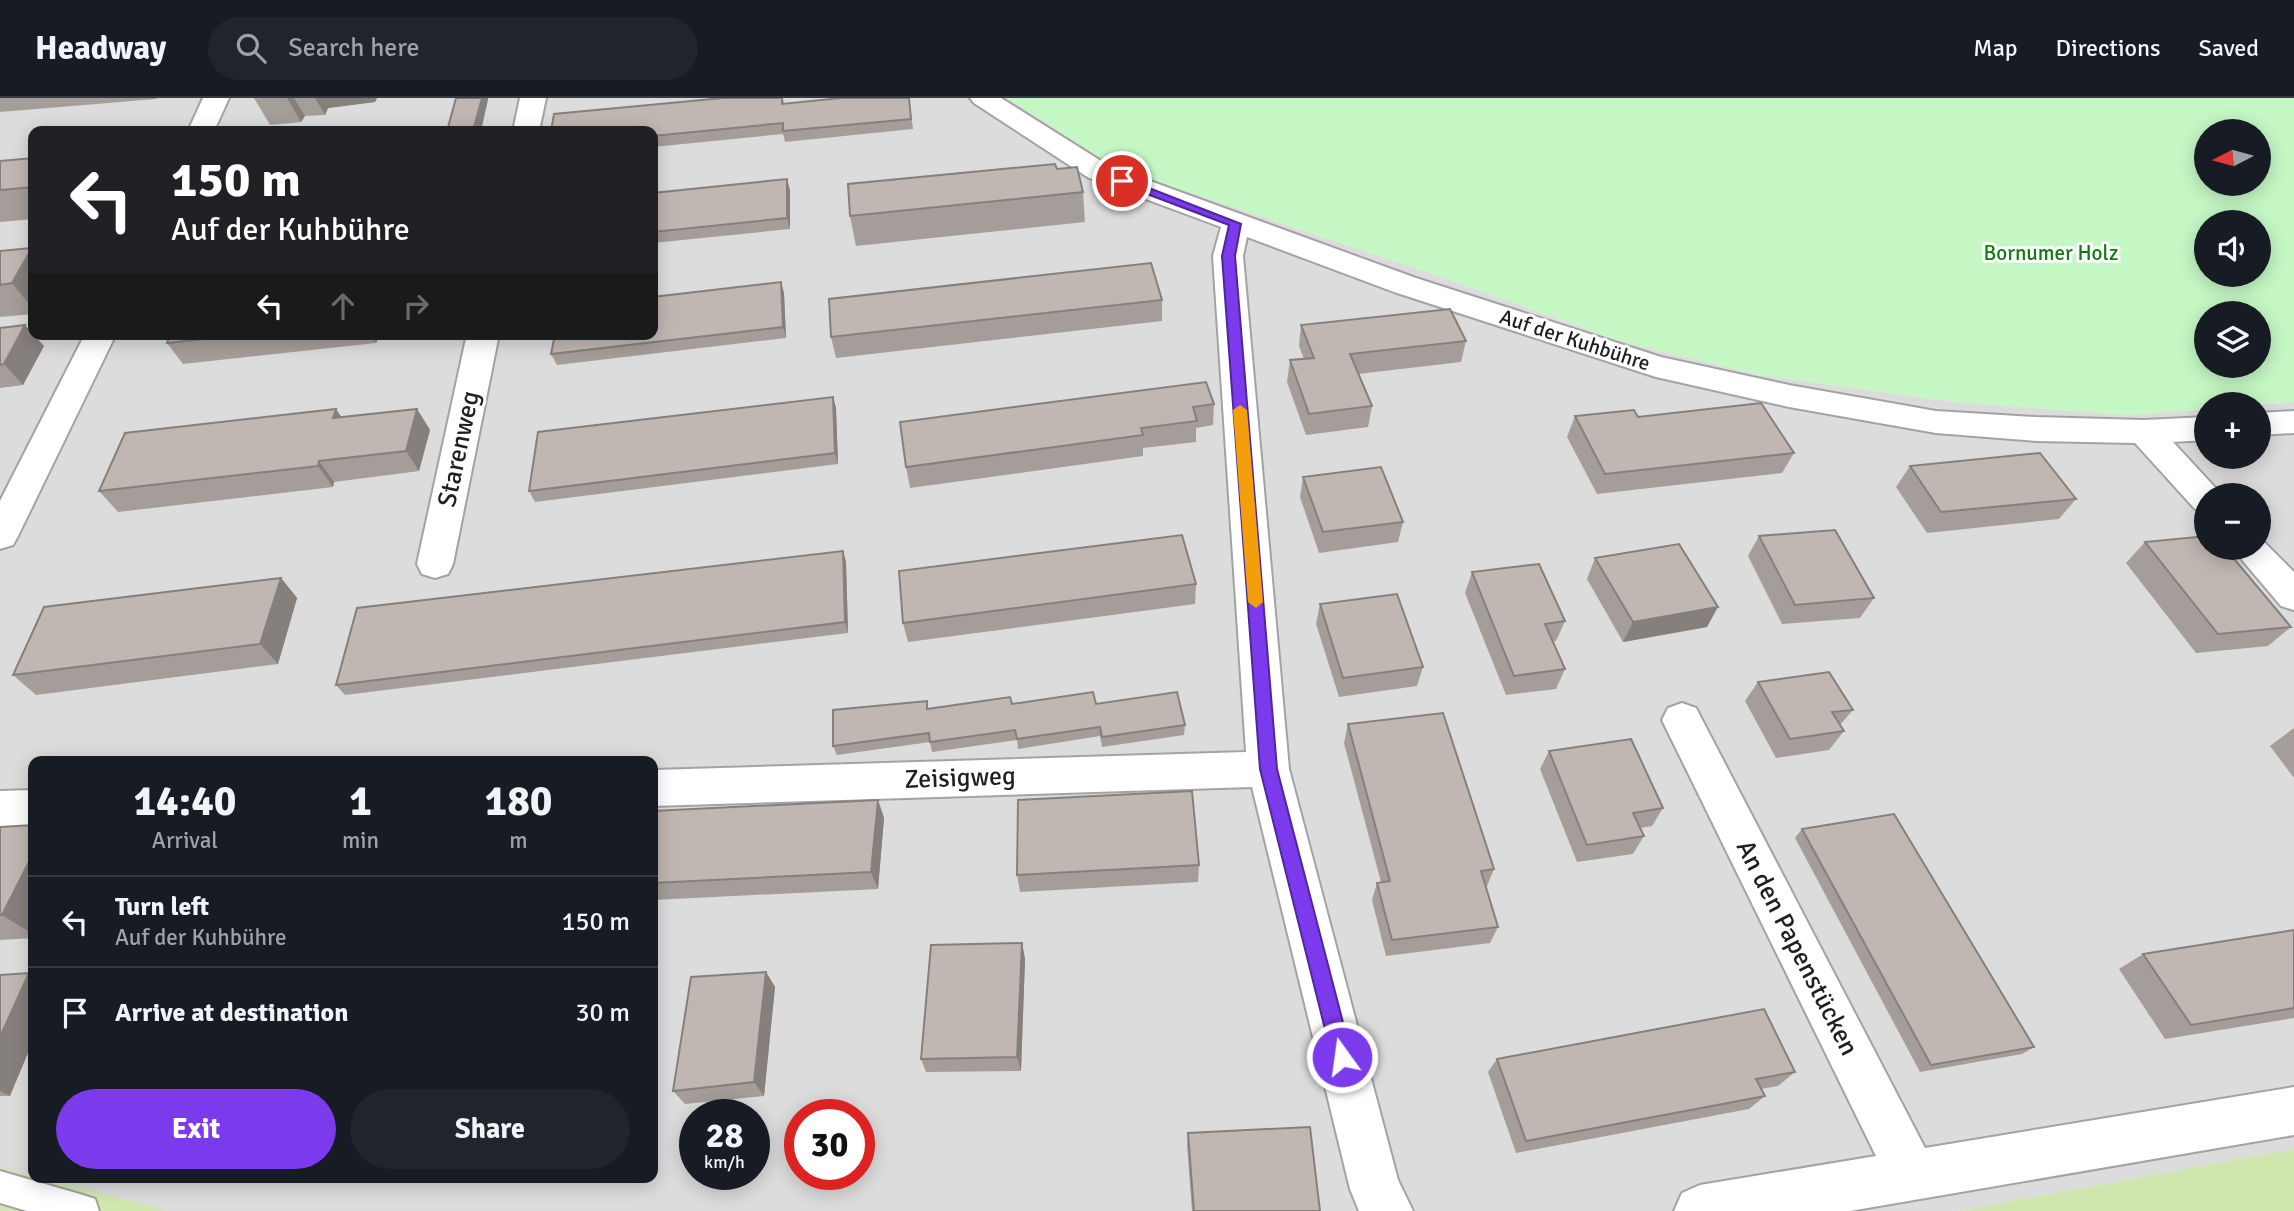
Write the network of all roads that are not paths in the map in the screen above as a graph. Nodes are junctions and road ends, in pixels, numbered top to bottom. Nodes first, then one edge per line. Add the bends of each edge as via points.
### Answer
1 (216, 98) edge
2 (533, 98) edge
3 (983, 98) edge
4 (203, 126) edge
5 (527, 126) edge
6 (1236, 224) junction
7 (98, 340) edge
8 (482, 340) edge
9 (2294, 422) edge
10 (2271, 423) edge
11 (2194, 429) edge
12 (2144, 432) junction
13 (2194, 486) edge
14 (0, 536) edge
15 (2261, 560) edge
16 (435, 564) dead end
17 (2294, 596) edge
18 (1682, 720) dead end
19 (1268, 769) junction
20 (658, 788) edge
21 (28, 808) edge
22 (0, 809) edge
23 (2294, 1111) edge
24 (1912, 1175) junction
25 (0, 1187) edge
26 (83, 1211) edge
27 (1387, 1211) edge
28 (1700, 1211) edge

1 - 4 street
2 - 5 street
3 - 6 street, Auf der Kuhbühre via 1099,172
6 - 12 street, Auf der Kuhbühre via 1405,285 1656,366 1936,422
6 - 19 street via 1228,256
7 - 14 street
8 - 16 street, Starenweg
9 - 10 street
11 - 12 street, Auf der Kuhbühre
12 - 13 street
15 - 17 street
18 - 24 street, An den Papenstücken
19 - 20 street, Zeisigweg
19 - 27 street via 1375,1188
21 - 22 street
23 - 24 street
24 - 28 street
25 - 26 lane

